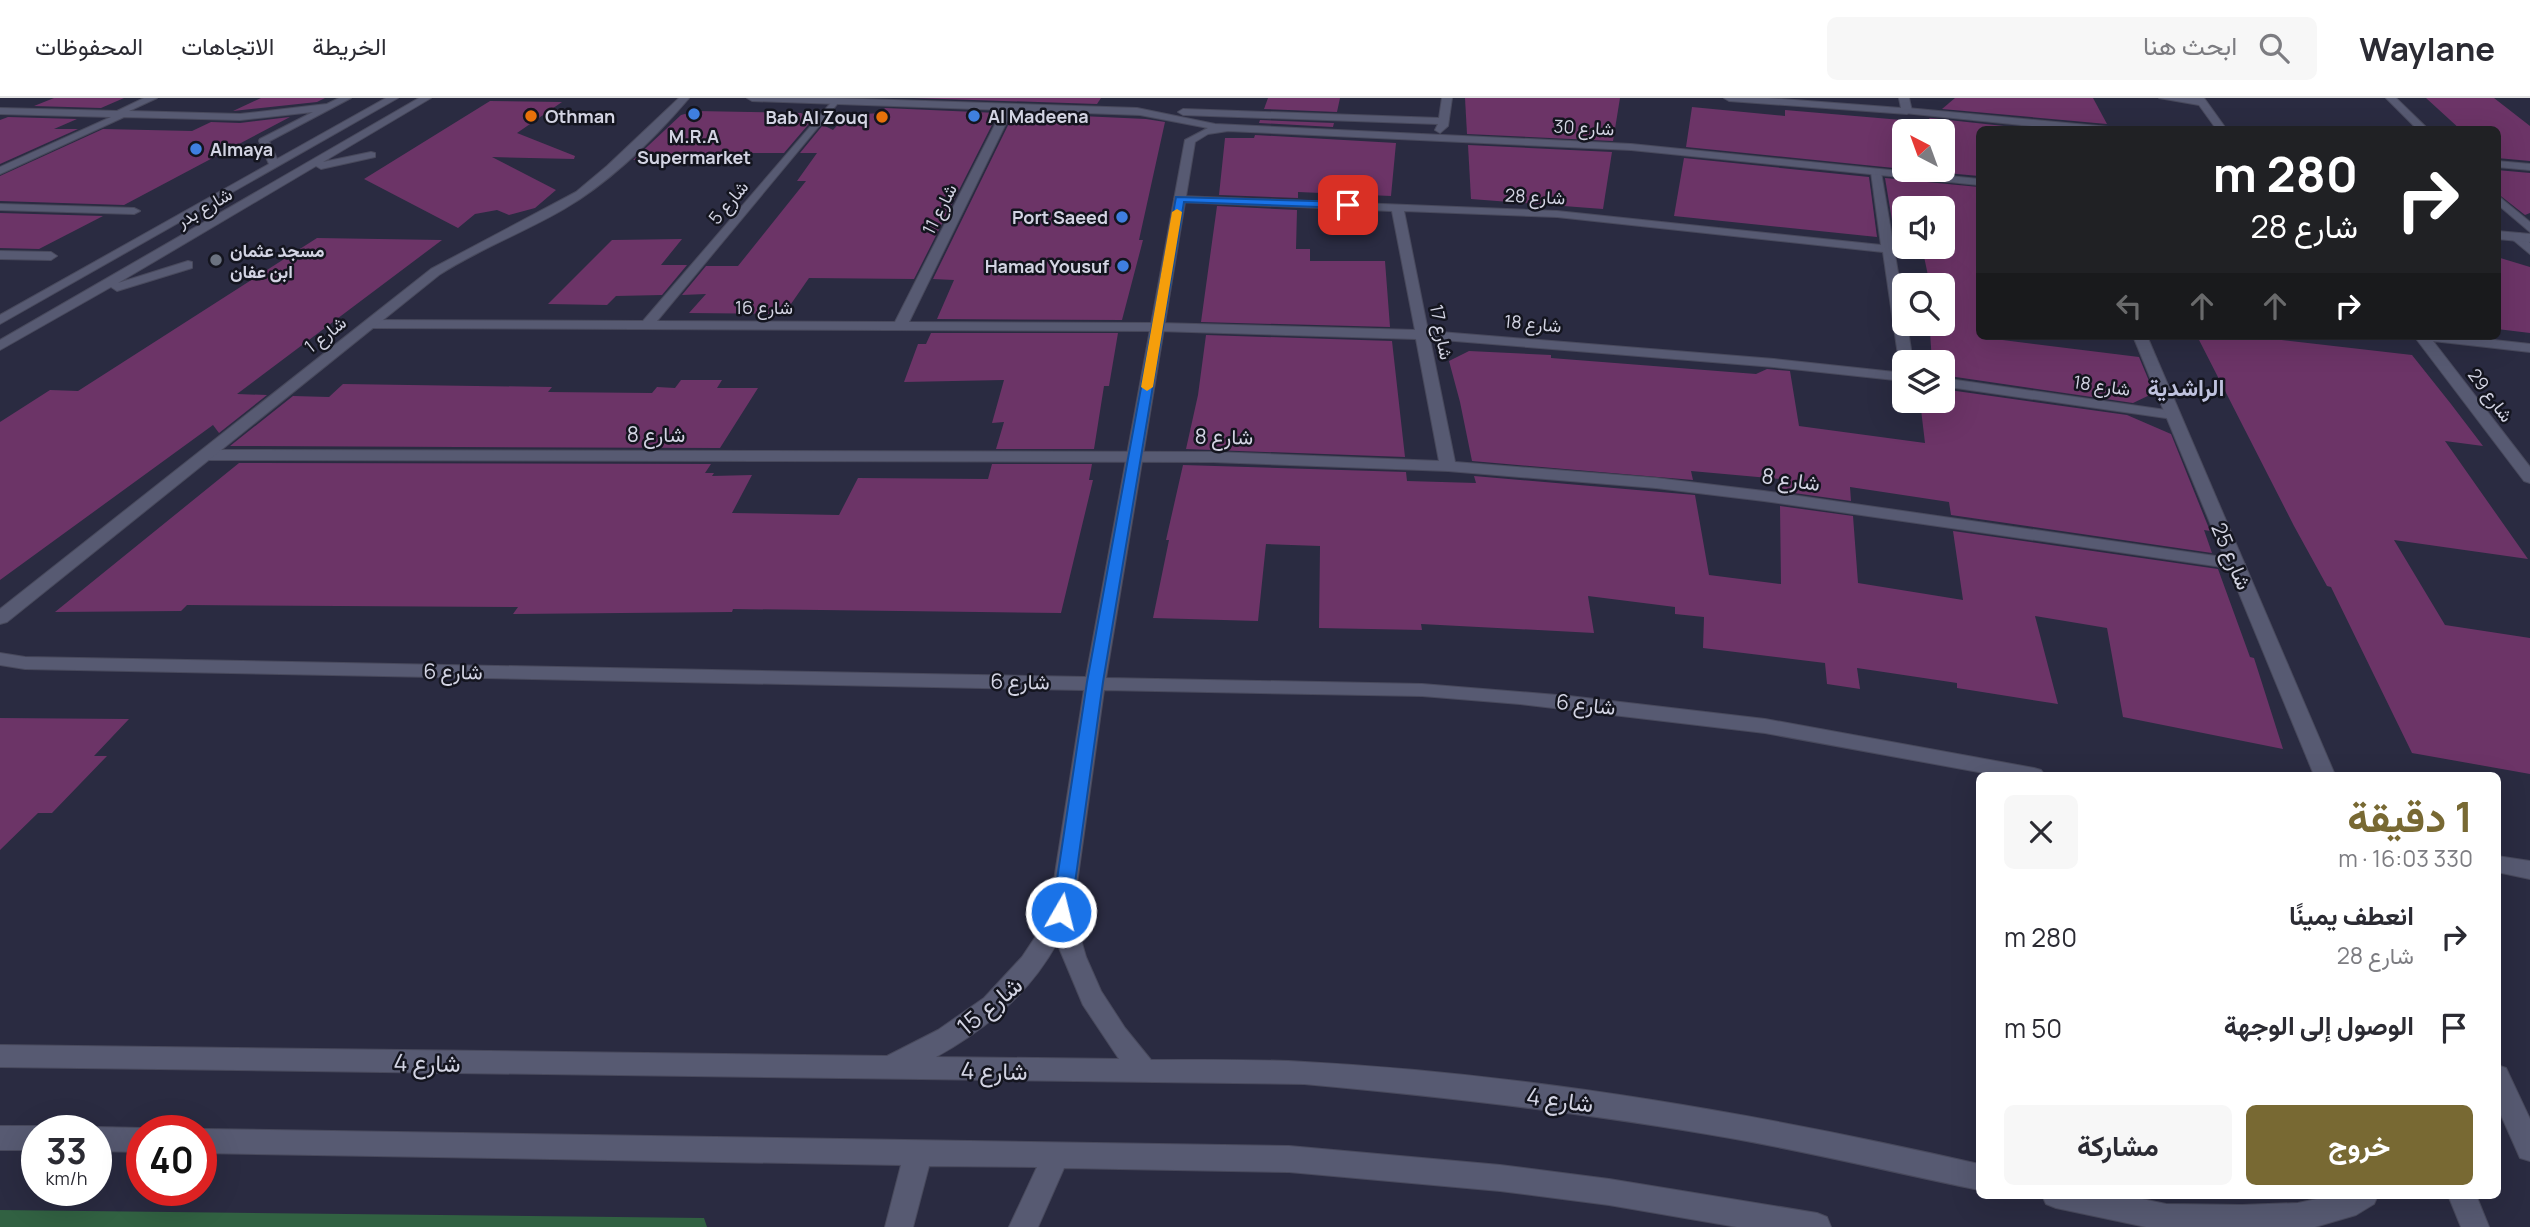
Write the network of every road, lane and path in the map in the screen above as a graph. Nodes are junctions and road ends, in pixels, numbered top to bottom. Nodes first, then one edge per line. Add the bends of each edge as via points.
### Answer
1 (152, 98) edge
2 (346, 98) edge
3 (393, 98) edge
4 (426, 98) edge
5 (684, 98) edge
6 (752, 98) edge
7 (1447, 98) edge
8 (1729, 98) edge
9 (1905, 98) edge
10 (2164, 98) edge
11 (2390, 98) edge
12 (835, 101) junction
13 (2201, 101) edge
14 (1869, 103) edge
15 (328, 107) junction
16 (1009, 107) junction
17 (0, 111) edge
18 (1136, 111) junction
19 (1907, 111) junction
20 (1227, 113) junction
21 (119, 115) junction
22 (240, 117) junction
23 (1185, 122) junction
24 (1443, 124) junction
25 (2066, 126) edge
26 (2219, 126) edge
27 (2420, 126) edge
28 (1226, 128) junction
29 (284, 130) junction
30 (1419, 136) junction
31 (1472, 139) junction
32 (1190, 140) junction
33 (371, 155) dead end
34 (2501, 164) edge
35 (275, 165) junction
36 (2530, 167) edge
37 (4, 168) edge
38 (299, 171) junction
39 (1876, 172) junction
40 (1976, 182) edge
41 (1180, 199) junction
42 (2501, 202) edge
43 (1397, 206) junction
44 (0, 208) edge
45 (134, 211) dead end
46 (2530, 228) edge
47 (2501, 234) edge
48 (2516, 236) junction
49 (2530, 238) edge
50 (1888, 249) junction
51 (2530, 250) edge
52 (0, 255) edge
53 (51, 256) dead end
54 (188, 265) dead end
55 (82, 298) junction
56 (0, 320) edge
57 (369, 324) junction
58 (647, 325) junction
59 (900, 326) junction
60 (1157, 327) junction
61 (1423, 334) junction
62 (2142, 340) edge
63 (2425, 340) edge
64 (2458, 340) edge
65 (0, 346) edge
66 (2530, 348) edge
67 (1904, 350) edge
68 (1892, 376) edge
69 (1955, 384) edge
70 (2173, 415) junction
71 (204, 455) junction
72 (1134, 456) junction
73 (1448, 466) junction
74 (2530, 478) edge
75 (2236, 564) junction
76 (0, 618) edge
77 (0, 659) edge
78 (1095, 682) junction
79 (2018, 772) edge
80 (2324, 772) edge
81 (2501, 865) edge
82 (2528, 869) edge
83 (2501, 878) edge
84 (1061, 912) junction
85 (0, 1056) edge
86 (888, 1068) junction
87 (1145, 1071) junction
88 (2501, 1085) edge
89 (0, 1138) edge
90 (21, 1138) edge
91 (217, 1141) edge
92 (2530, 1149) edge
93 (918, 1152) junction
94 (1056, 1156) junction
95 (1976, 1176) edge
96 (2076, 1199) edge
97 (2356, 1199) edge
98 (2464, 1199) edge
99 (2168, 1217) junction
100 (899, 1227) edge
101 (1024, 1227) edge
102 (1817, 1227) edge
103 (2199, 1227) edge
104 (2475, 1227) edge

1 - 21 street
2 - 15 street
3 - 35 street, شارع بدر
4 - 38 street, شارع بدر
5 - 57 street, شارع 1 via 576,197 451,261
6 - 12 street
7 - 24 street
8 - 14 street
9 - 19 street
10 - 13 street
11 - 27 street
12 - 16 street
12 - 58 street, شارع 5
13 - 26 street
14 - 19 street
15 - 22 street
15 - 29 street
16 - 18 street
16 - 59 street, شارع 11
17 - 21 street
18 - 20 street
18 - 23 street, شارع 30
19 - 25 street
20 - 23 street
20 - 24 street
21 - 22 street
21 - 37 street
22 - 29 street
23 - 28 street, شارع 30
23 - 32 street, شارع 15 via 1182,128
24 - 30 street via 1434,133
24 - 31 street
28 - 30 street, شارع 30
28 - 32 street via 1205,131
29 - 35 street via 264,141
30 - 31 street, شارع 30
31 - 39 street, شارع 30 via 1631,147
32 - 41 street, شارع 15
33 - 38 street
34 - 36 street
35 - 56 street, شارع بدر
38 - 55 street, شارع بدر
39 - 40 street, شارع 30
39 - 50 street
41 - 43 street, شارع 28
41 - 60 street, شارع 15
42 - 46 street
43 - 50 street, شارع 28 via 1557,214
43 - 61 street, شارع 17
44 - 45 street
47 - 48 street
48 - 49 street
48 - 51 street
50 - 67 street
52 - 53 street
54 - 55 street
55 - 65 street, شارع بدر
57 - 58 street, شارع 16
57 - 71 street, شارع 1
58 - 59 street, شارع 16
59 - 60 street, شارع 16
60 - 61 street, شارع 18
60 - 72 street, شارع 15
61 - 68 street, شارع 18
61 - 73 street, شارع 17
62 - 70 street, شارع 25
63 - 74 street, شارع 29
64 - 66 street
69 - 70 street, شارع 18
70 - 75 street, شارع 25
71 - 72 street, شارع 8
71 - 76 street, شارع 1
72 - 73 street, شارع 8
72 - 78 street, شارع 15
73 - 75 street, شارع 8 via 1764,496
75 - 80 street, شارع 25
77 - 78 street, شارع 6
78 - 79 street, شارع 6 via 1422,690 1517,697 1813,734
78 - 84 street, شارع 15
81 - 82 street
82 - 83 street
84 - 86 street, شارع 15 via 1048,942 1000,1000 968,1026
84 - 87 street, شارع 15 via 1068,944 1096,1009
85 - 86 street, شارع 4
86 - 87 street, شارع 4
87 - 95 street, شارع 4 via 1304,1073 1571,1100 1812,1140
88 - 92 street
89 - 90 street
91 - 93 street
93 - 94 street
93 - 100 street
94 - 101 street
94 - 102 street via 1289,1159 1407,1168 1609,1192
96 - 99 street
97 - 99 street via 2333,1211 2302,1218
98 - 104 street
99 - 103 street

